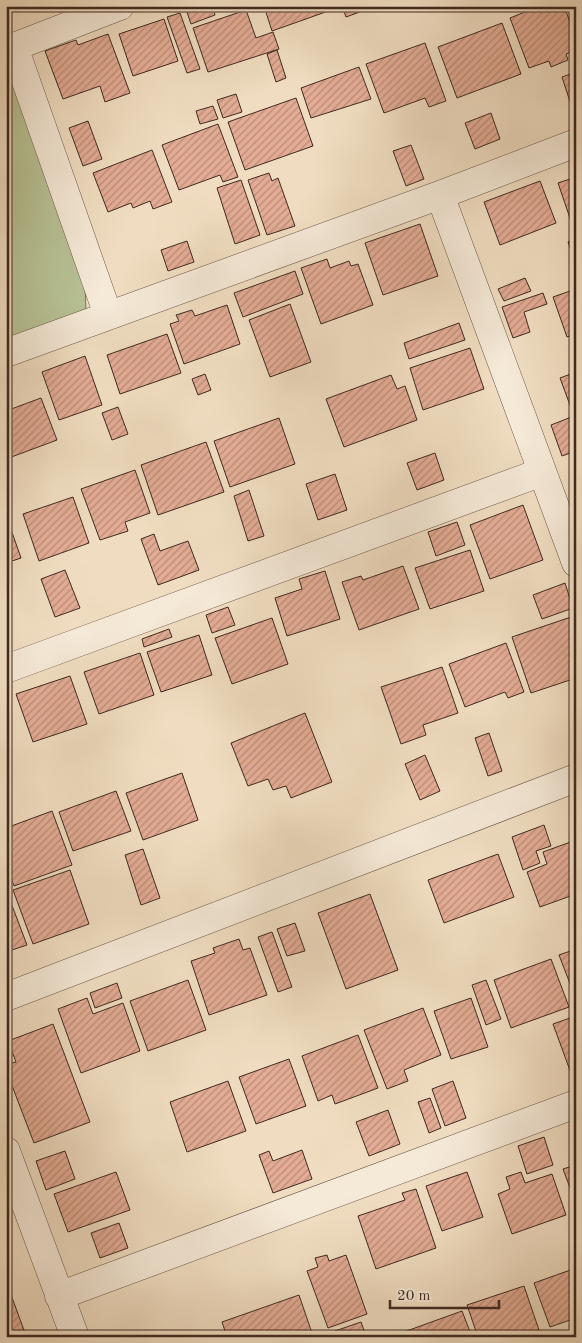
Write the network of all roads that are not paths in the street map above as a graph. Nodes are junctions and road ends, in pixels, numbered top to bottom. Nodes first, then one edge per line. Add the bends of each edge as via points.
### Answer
1 (120, 6) edge
2 (10, 49) edge
3 (576, 144) edge
4 (440, 195) junction
5 (108, 315) junction
6 (6, 353) edge
7 (542, 472) junction
8 (576, 563) edge
9 (6, 669) edge
10 (576, 778) edge
11 (6, 997) edge
12 (576, 1104) edge
13 (6, 1151) edge
14 (59, 1296) junction
15 (75, 1337) edge

1 - 2 street
2 - 5 street
3 - 4 street
4 - 5 street
4 - 7 street
5 - 6 street
7 - 8 street
7 - 9 street
10 - 11 street
12 - 14 street
13 - 14 street
14 - 15 street

